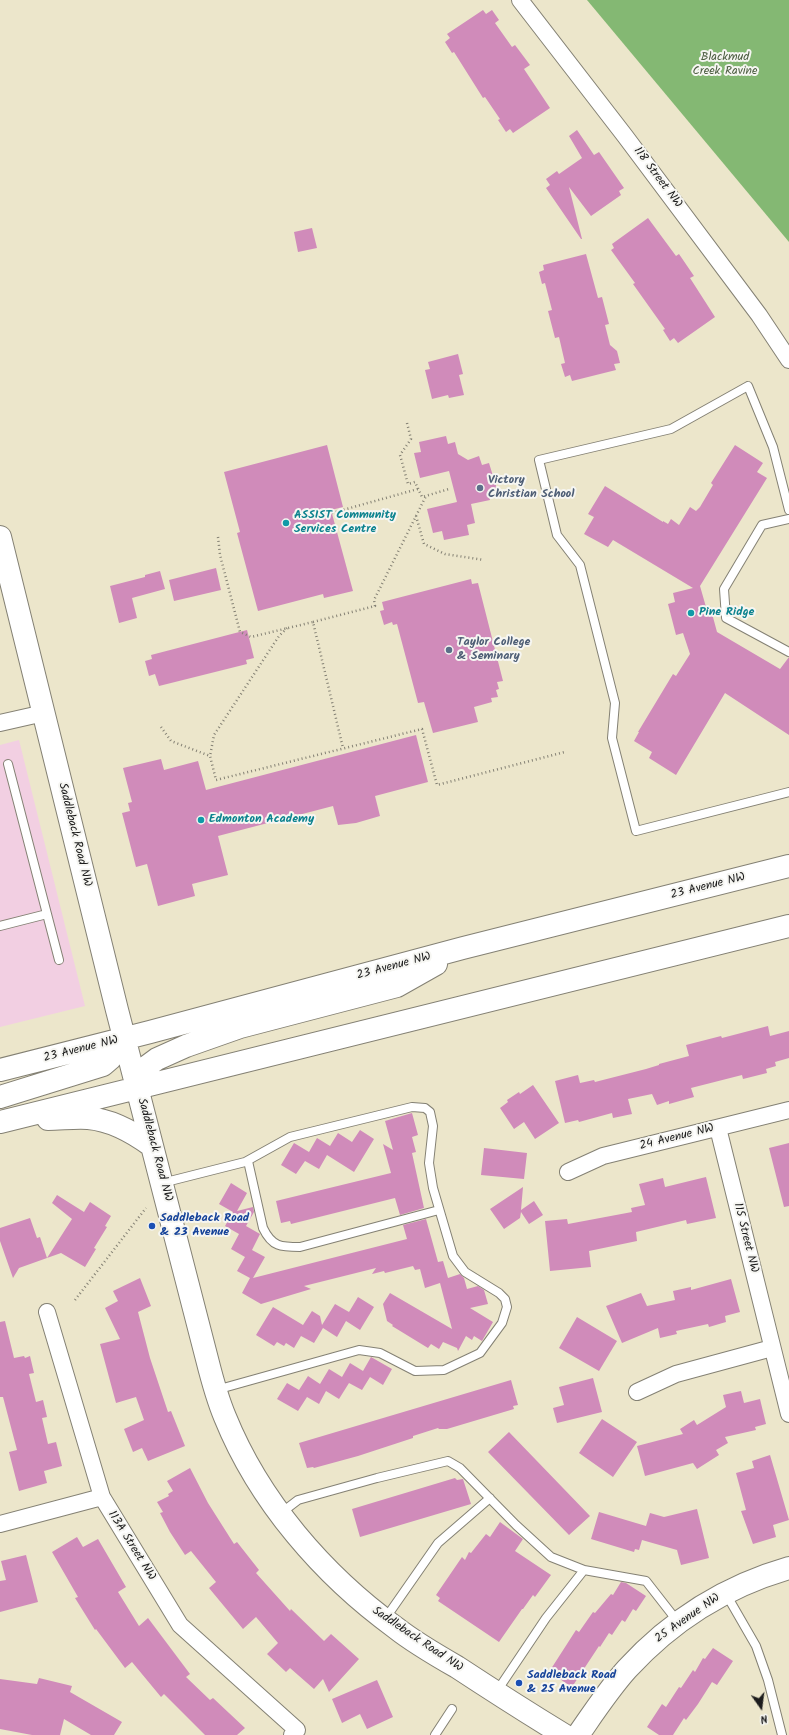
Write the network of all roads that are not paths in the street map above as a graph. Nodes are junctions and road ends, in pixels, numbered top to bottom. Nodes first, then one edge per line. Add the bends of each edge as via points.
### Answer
1 (520, 0) edge
2 (789, 360) edge
3 (789, 510) edge
4 (789, 519) edge
5 (0, 537) edge
6 (789, 652) edge
7 (44, 712) junction
8 (0, 723) edge
9 (8, 764) dead end
10 (789, 792) edge
11 (789, 866) edge
12 (47, 914) junction
13 (0, 926) edge
14 (789, 926) edge
15 (463, 948) junction
16 (60, 960) dead end
17 (125, 1039) junction
18 (0, 1070) edge
19 (138, 1088) junction
20 (0, 1097) edge
21 (789, 1110) edge
22 (2, 1121) edge
23 (718, 1128) junction
24 (152, 1146) junction
25 (248, 1161) junction
26 (568, 1172) dead end
27 (162, 1183) junction
28 (439, 1210) junction
29 (47, 1312) dead end
30 (772, 1348) junction
31 (215, 1390) junction
32 (637, 1392) dead end
33 (789, 1414) edge
34 (102, 1498) junction
35 (490, 1498) junction
36 (280, 1514) junction
37 (0, 1524) edge
38 (789, 1568) edge
39 (584, 1570) junction
40 (725, 1593) junction
41 (384, 1620) junction
42 (678, 1622) junction
43 (496, 1692) junction
44 (452, 1709) dead end
45 (295, 1732) edge
46 (435, 1735) edge
47 (564, 1735) edge
48 (578, 1735) edge
49 (782, 1735) edge

1 - 2 street, 118 Street NW via 635,149 759,315
3 - 10 lane via 773,447 748,386 671,429 539,460 557,535 580,565 615,703 612,738 636,831
4 - 6 lane via 762,525 724,589 726,618
5 - 7 main road, Saddleback Road NW
7 - 8 street
7 - 17 main road, Saddleback Road NW
9 - 12 lane
11 - 15 main road, 23 Avenue NW
12 - 13 lane
12 - 16 lane
14 - 19 main road
15 - 17 main road, 23 Avenue NW
15 - 19 main road via 397,986 240,1027 186,1046 145,1067
17 - 18 main road, 23 Avenue NW
17 - 19 main road, Saddleback Road NW
17 - 20 main road via 103,1065
19 - 22 main road
19 - 24 main road, Saddleback Road NW
21 - 23 street, 24 Avenue NW
22 - 24 main road via 88,1118 128,1128
23 - 26 street, 24 Avenue NW via 596,1158
23 - 30 street, 115 Street NW
24 - 27 main road, Saddleback Road NW
25 - 27 lane
25 - 28 lane via 263,1228 267,1237 280,1247 300,1247
25 - 28 lane via 290,1137 412,1107 425,1108 430,1112 433,1126 429,1163
27 - 31 main road, Saddleback Road NW
28 - 31 lane via 453,1256 465,1272 505,1299 507,1307 502,1323 480,1353 444,1370 416,1371 380,1353 359,1350
29 - 34 street, 113A Street NW
30 - 32 street via 676,1374
30 - 33 street, 115 Street NW
31 - 36 main road, Saddleback Road NW via 250,1468
34 - 37 street
34 - 45 street, 113A Street NW via 180,1625
35 - 36 lane via 460,1468 448,1461 298,1500
35 - 39 lane via 551,1557
35 - 41 lane via 438,1543
36 - 41 main road, Saddleback Road NW via 335,1578
38 - 40 main road, 25 Avenue NW via 752,1580
39 - 42 lane via 646,1581
39 - 43 lane via 546,1618
40 - 42 main road, 25 Avenue NW
40 - 49 lane via 756,1646
41 - 43 main road, Saddleback Road NW
42 - 48 main road, 25 Avenue NW via 627,1669
43 - 47 main road, Saddleback Road NW
44 - 46 lane

